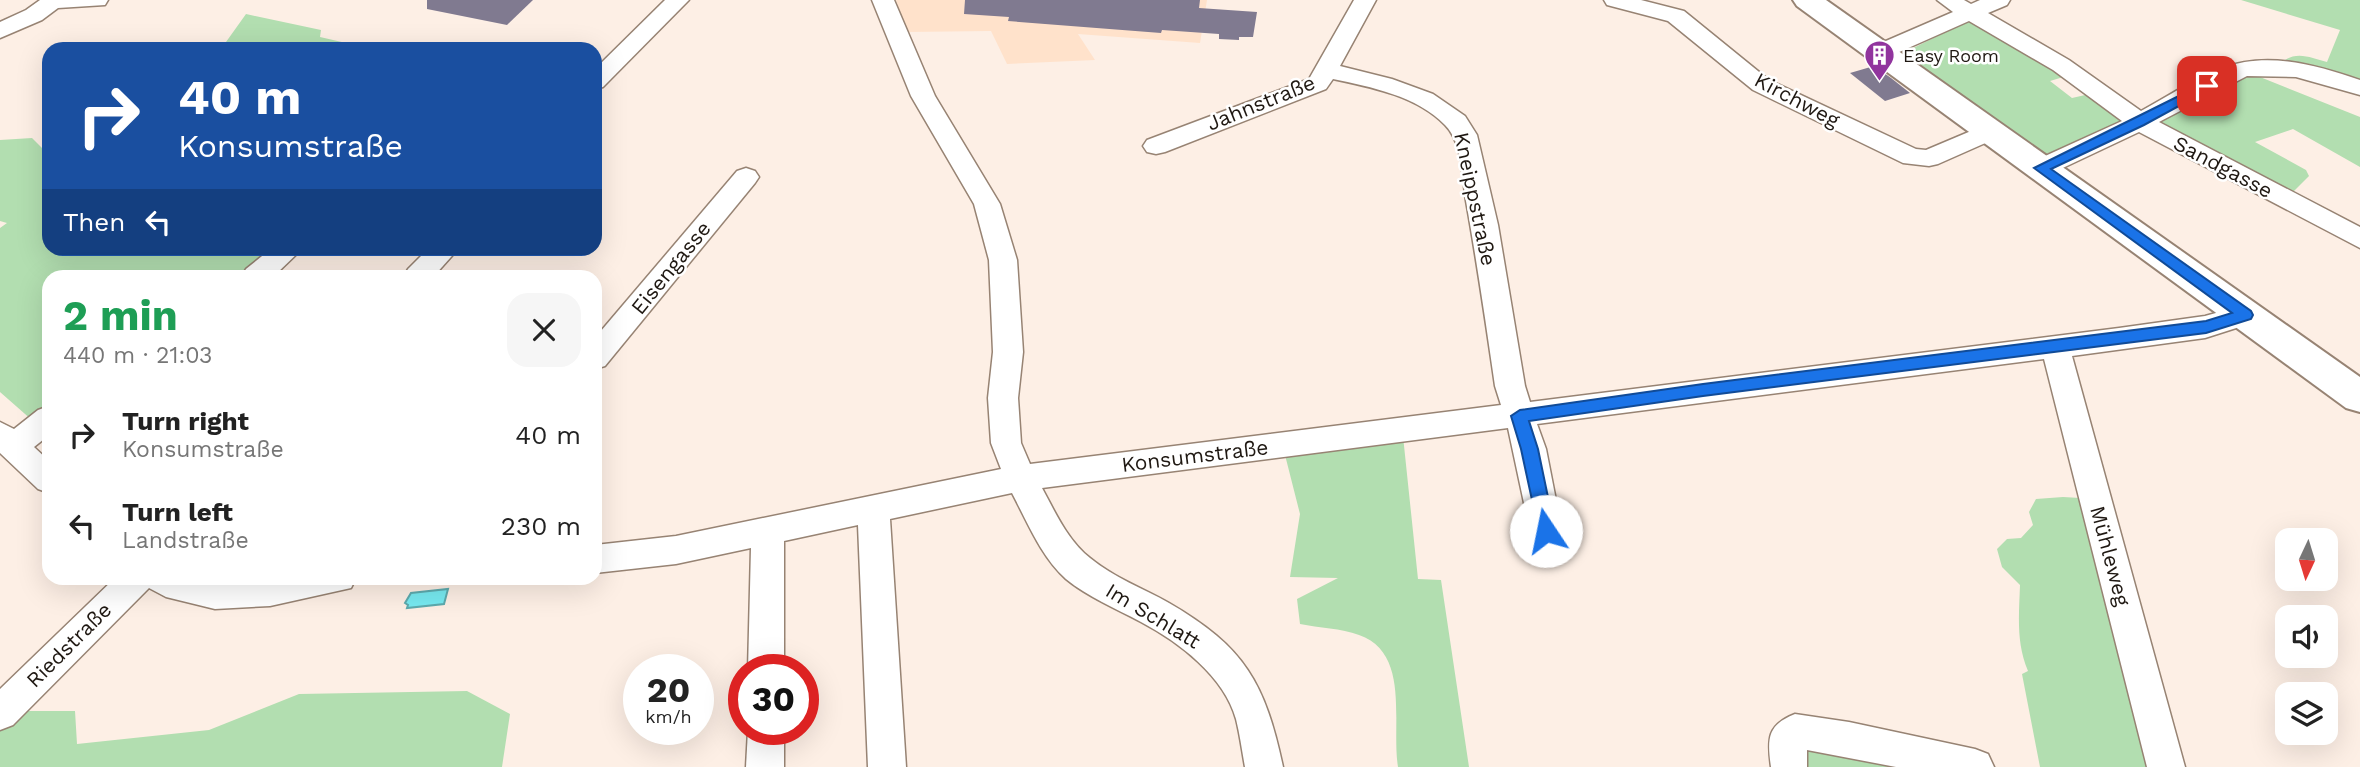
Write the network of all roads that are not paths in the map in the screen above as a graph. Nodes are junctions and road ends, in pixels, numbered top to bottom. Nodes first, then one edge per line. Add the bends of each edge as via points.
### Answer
1 (54, 0) edge
2 (97, 0) edge
3 (677, 0) edge
4 (883, 0) edge
5 (1365, 0) edge
6 (1615, 0) edge
7 (1807, 0) edge
8 (1948, 0) edge
9 (1999, 0) edge
10 (1970, 13) junction
11 (0, 31) edge
12 (1880, 52) junction
13 (1327, 71) junction
14 (602, 75) edge
15 (2360, 88) edge
16 (2140, 122) junction
17 (1990, 131) junction
18 (1156, 146) dead end
19 (2041, 168) junction
20 (746, 177) dead end
21 (2360, 239) edge
22 (280, 256) edge
23 (438, 256) edge
24 (263, 270) edge
25 (424, 270) edge
26 (2245, 315) junction
27 (2051, 347) junction
28 (602, 350) edge
29 (2360, 397) edge
30 (1520, 416) junction
31 (42, 422) edge
32 (6, 441) edge
33 (42, 474) edge
34 (1020, 478) junction
35 (873, 509) junction
36 (768, 530) junction
37 (1546, 531) dead end
38 (602, 558) edge
39 (130, 585) edge
40 (178, 585) edge
41 (302, 585) edge
42 (766, 654) edge
43 (0, 713) edge
44 (766, 745) edge
45 (1790, 765) dead end
46 (765, 767) edge
47 (887, 767) edge
48 (1264, 767) edge
49 (1975, 767) edge
50 (2166, 767) edge

1 - 2 street
1 - 11 street
3 - 14 street
4 - 34 street, Im Schlatt via 923,96 987,204 1003,260 1006,443
5 - 13 street, Jahnstraße
6 - 17 street, Kirchweg via 1676,16 1762,85 1912,157 1929,158
7 - 12 main road
8 - 10 street, Sandgasse
9 - 10 street
10 - 12 street
10 - 16 street, Sandgasse via 2061,65
12 - 17 main road
13 - 18 street, Jahnstraße via 1318,84
13 - 30 street, Kneippstraße via 1410,91 1459,123 1485,225 1510,386
15 - 16 street via 2289,68 2245,68
16 - 19 street
16 - 21 street, Sandgasse
17 - 19 main road
19 - 26 main road
20 - 28 street, Eisengasse
22 - 24 street
23 - 25 street
26 - 27 street, Konsumstraße via 2206,327
26 - 29 main road
27 - 30 street, Konsumstraße
27 - 50 street, Mühleweg via 2058,356
30 - 34 street, Konsumstraße
30 - 37 street
31 - 32 street
32 - 33 street
34 - 35 street, Konsumstraße
34 - 48 street, Im Schlatt via 1054,540 1076,567 1200,641 1238,682 1254,718
35 - 36 street, Konsumstraße
35 - 47 street
36 - 38 street, Konsumstraße via 676,550
36 - 42 street
39 - 43 street, Riedstraße
40 - 41 street via 215,594
44 - 46 street
45 - 49 street via 1788,736 1795,731

